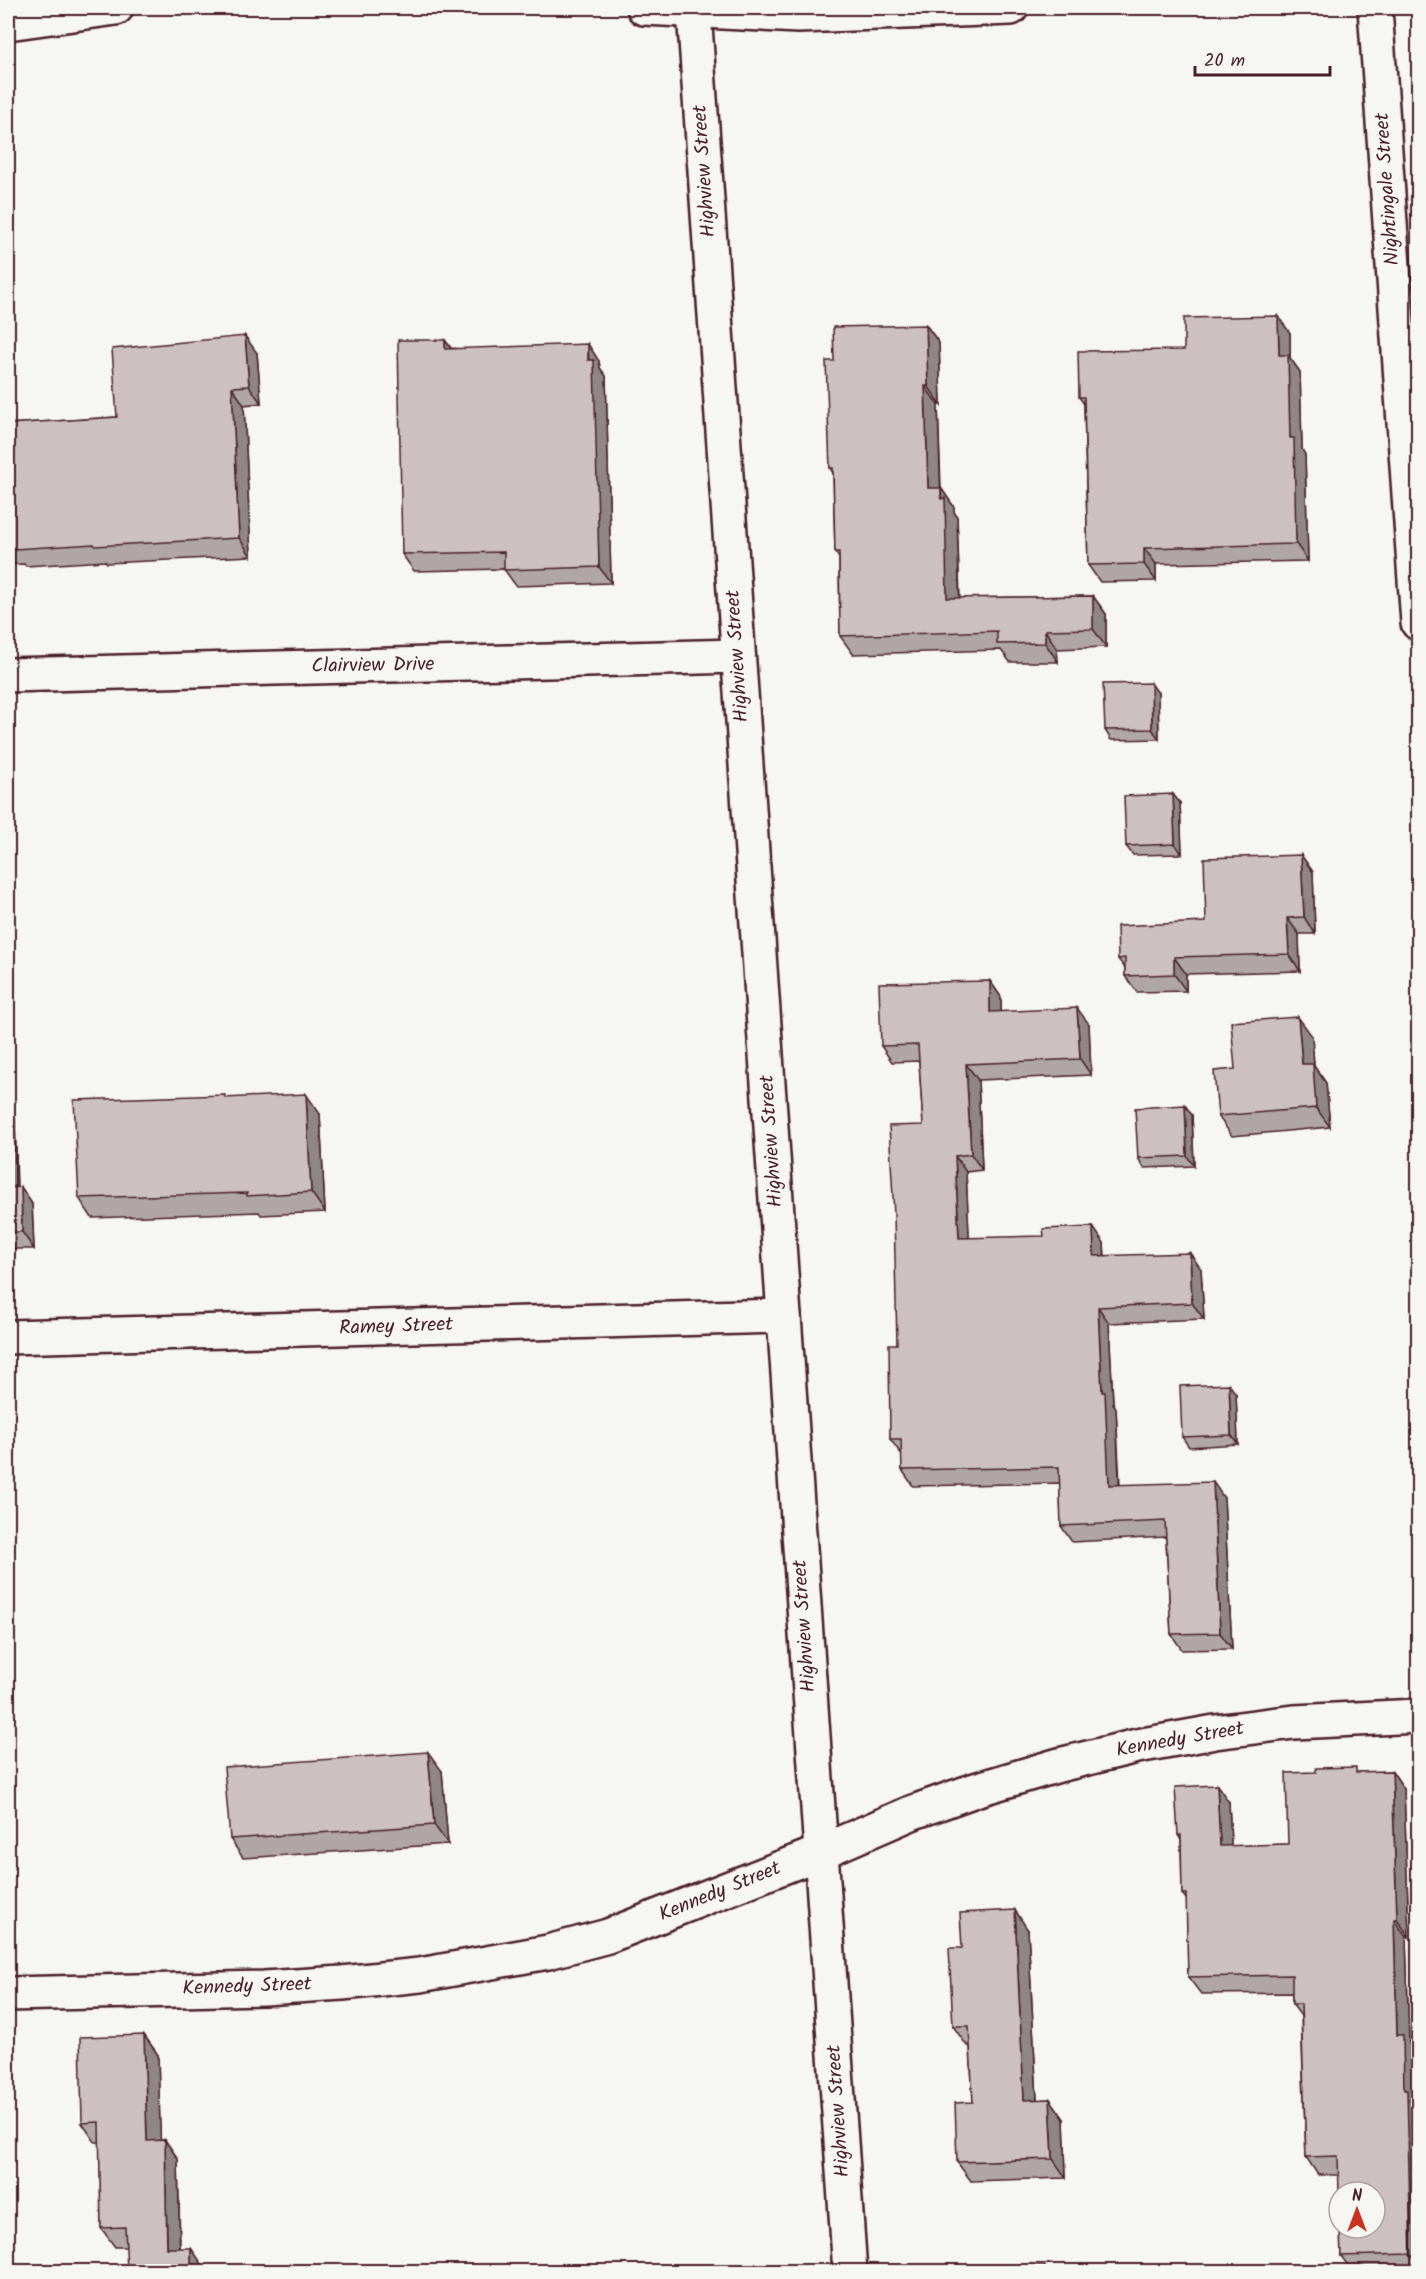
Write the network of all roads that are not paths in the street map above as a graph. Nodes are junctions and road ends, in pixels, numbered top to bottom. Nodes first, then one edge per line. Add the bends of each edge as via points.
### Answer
1 (116, 8) edge
2 (644, 8) edge
3 (1011, 8) edge
4 (1375, 8) edge
5 (694, 11) junction
6 (8, 23) edge
7 (1419, 623) edge
8 (738, 656) junction
9 (8, 675) edge
10 (784, 1316) junction
11 (8, 1337) edge
12 (1419, 1716) edge
13 (821, 1852) junction
14 (8, 1994) edge
15 (850, 2271) edge

1 - 6 street
2 - 5 street
3 - 5 street via 798,16
4 - 7 street, Nightingale Street
5 - 8 street, Highview Street
8 - 9 street, Clairview Drive
8 - 10 street, Highview Street
10 - 11 street, Ramey Street
10 - 13 street, Highview Street
12 - 13 street, Kennedy Street via 1294,1722 1137,1746 975,1790
13 - 14 street, Kennedy Street via 608,1936 548,1952 420,1975 264,1988
13 - 15 street, Highview Street

